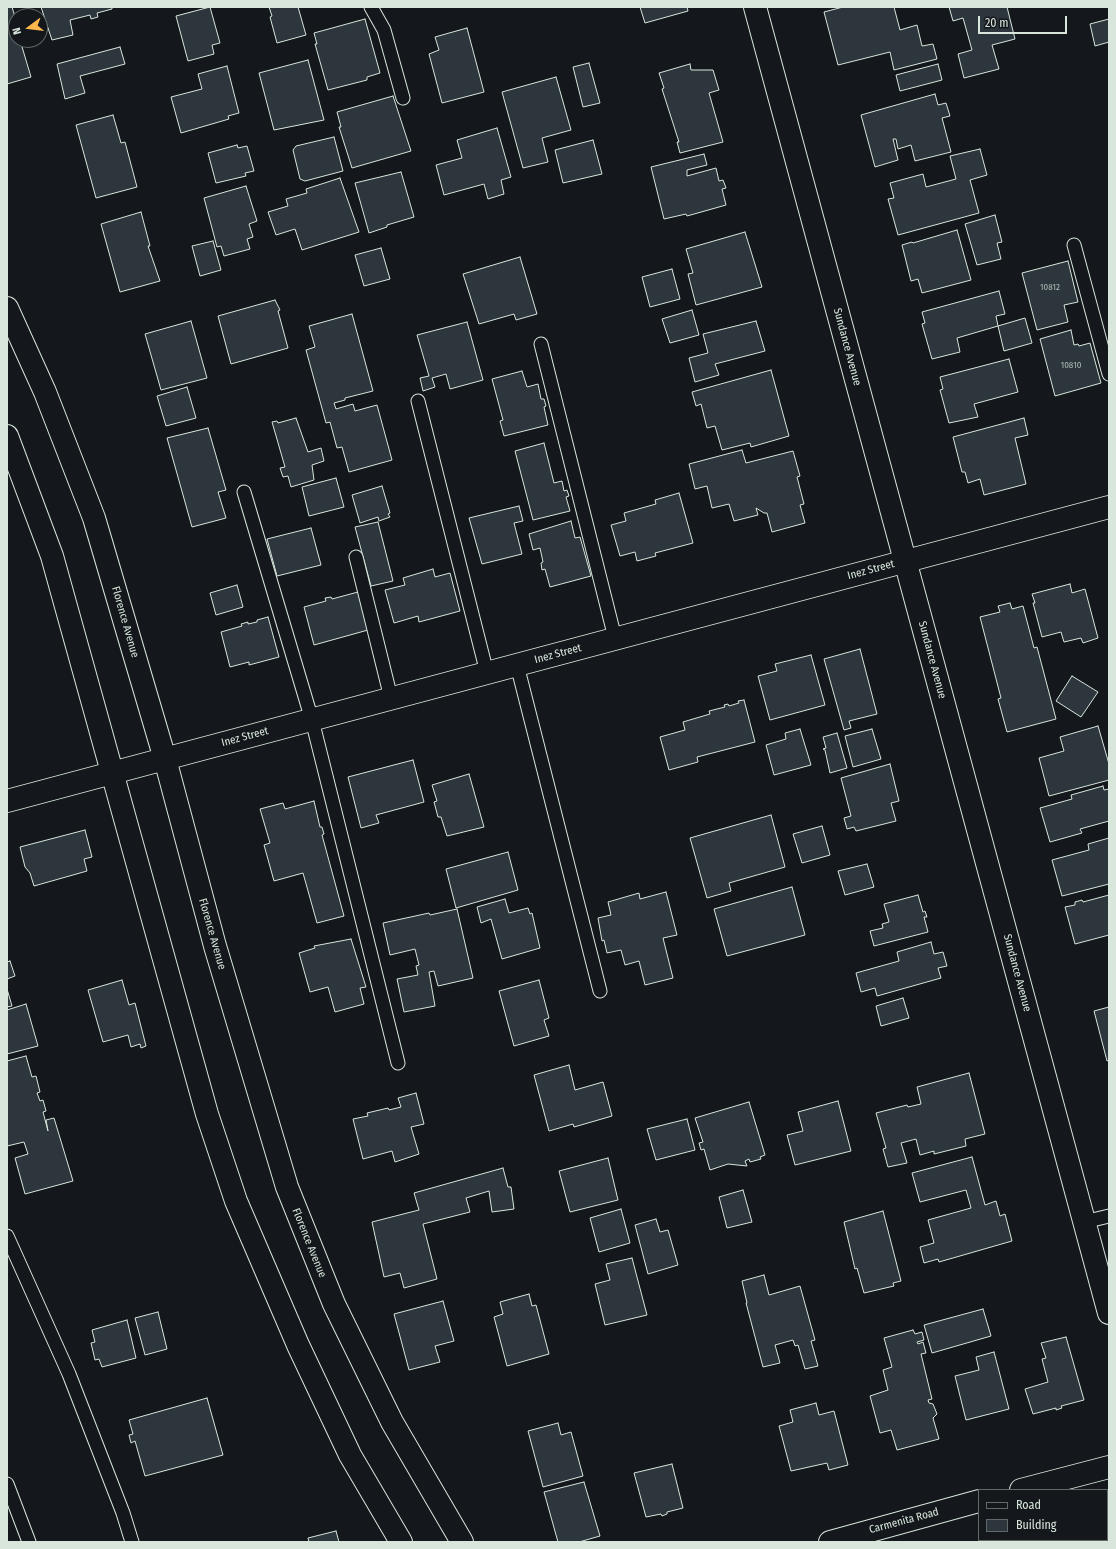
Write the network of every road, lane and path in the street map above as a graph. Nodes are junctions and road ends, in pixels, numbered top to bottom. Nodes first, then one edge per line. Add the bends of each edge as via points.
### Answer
1 (371, 7) edge
2 (755, 7) edge
3 (403, 98) dead end
4 (1074, 245) dead end
5 (10, 318) edge
6 (541, 344) dead end
7 (1109, 374) edge
8 (418, 401) dead end
9 (7, 436) edge
10 (244, 492) dead end
11 (1109, 506) edge
12 (356, 557) dead end
13 (905, 561) junction
14 (616, 638) junction
15 (517, 665) junction
16 (487, 673) junction
17 (391, 698) junction
18 (312, 720) junction
19 (165, 759) junction
20 (113, 772) junction
21 (7, 801) edge
22 (600, 991) dead end
23 (398, 1063) dead end
24 (1109, 1216) edge
25 (1084, 1222) junction
26 (7, 1236) edge
27 (1109, 1313) edge
28 (1109, 1467) edge
29 (7, 1484) edge
30 (1025, 1489) edge
31 (978, 1501) edge
32 (29, 1542) edge
33 (132, 1542) edge
34 (401, 1542) edge
35 (462, 1542) edge
36 (830, 1542) edge

1 - 3 lane via 384,30
2 - 13 main road, Sundance Avenue
4 - 7 lane
5 - 19 main road, Florence Avenue via 45,392 94,518
6 - 14 lane
8 - 16 lane
9 - 20 main road via 52,556
10 - 18 lane
11 - 13 main road, Inez Street
12 - 17 lane
13 - 14 main road, Inez Street
13 - 25 main road, Sundance Avenue
14 - 15 main road, Inez Street
15 - 16 main road, Inez Street
15 - 22 lane
16 - 17 main road, Inez Street
17 - 18 main road, Inez Street
18 - 19 main road, Inez Street
18 - 23 lane
19 - 20 main road, Inez Street
19 - 35 main road, Florence Avenue via 215,946 287,1187 334,1304 392,1422
20 - 21 main road, Inez Street
20 - 34 main road via 207,1114 236,1201 298,1345 347,1448
24 - 25 lane
25 - 27 main road, Sundance Avenue
26 - 33 lane via 69,1374
28 - 30 main road
29 - 32 lane
31 - 36 main road, Carmenita Road

